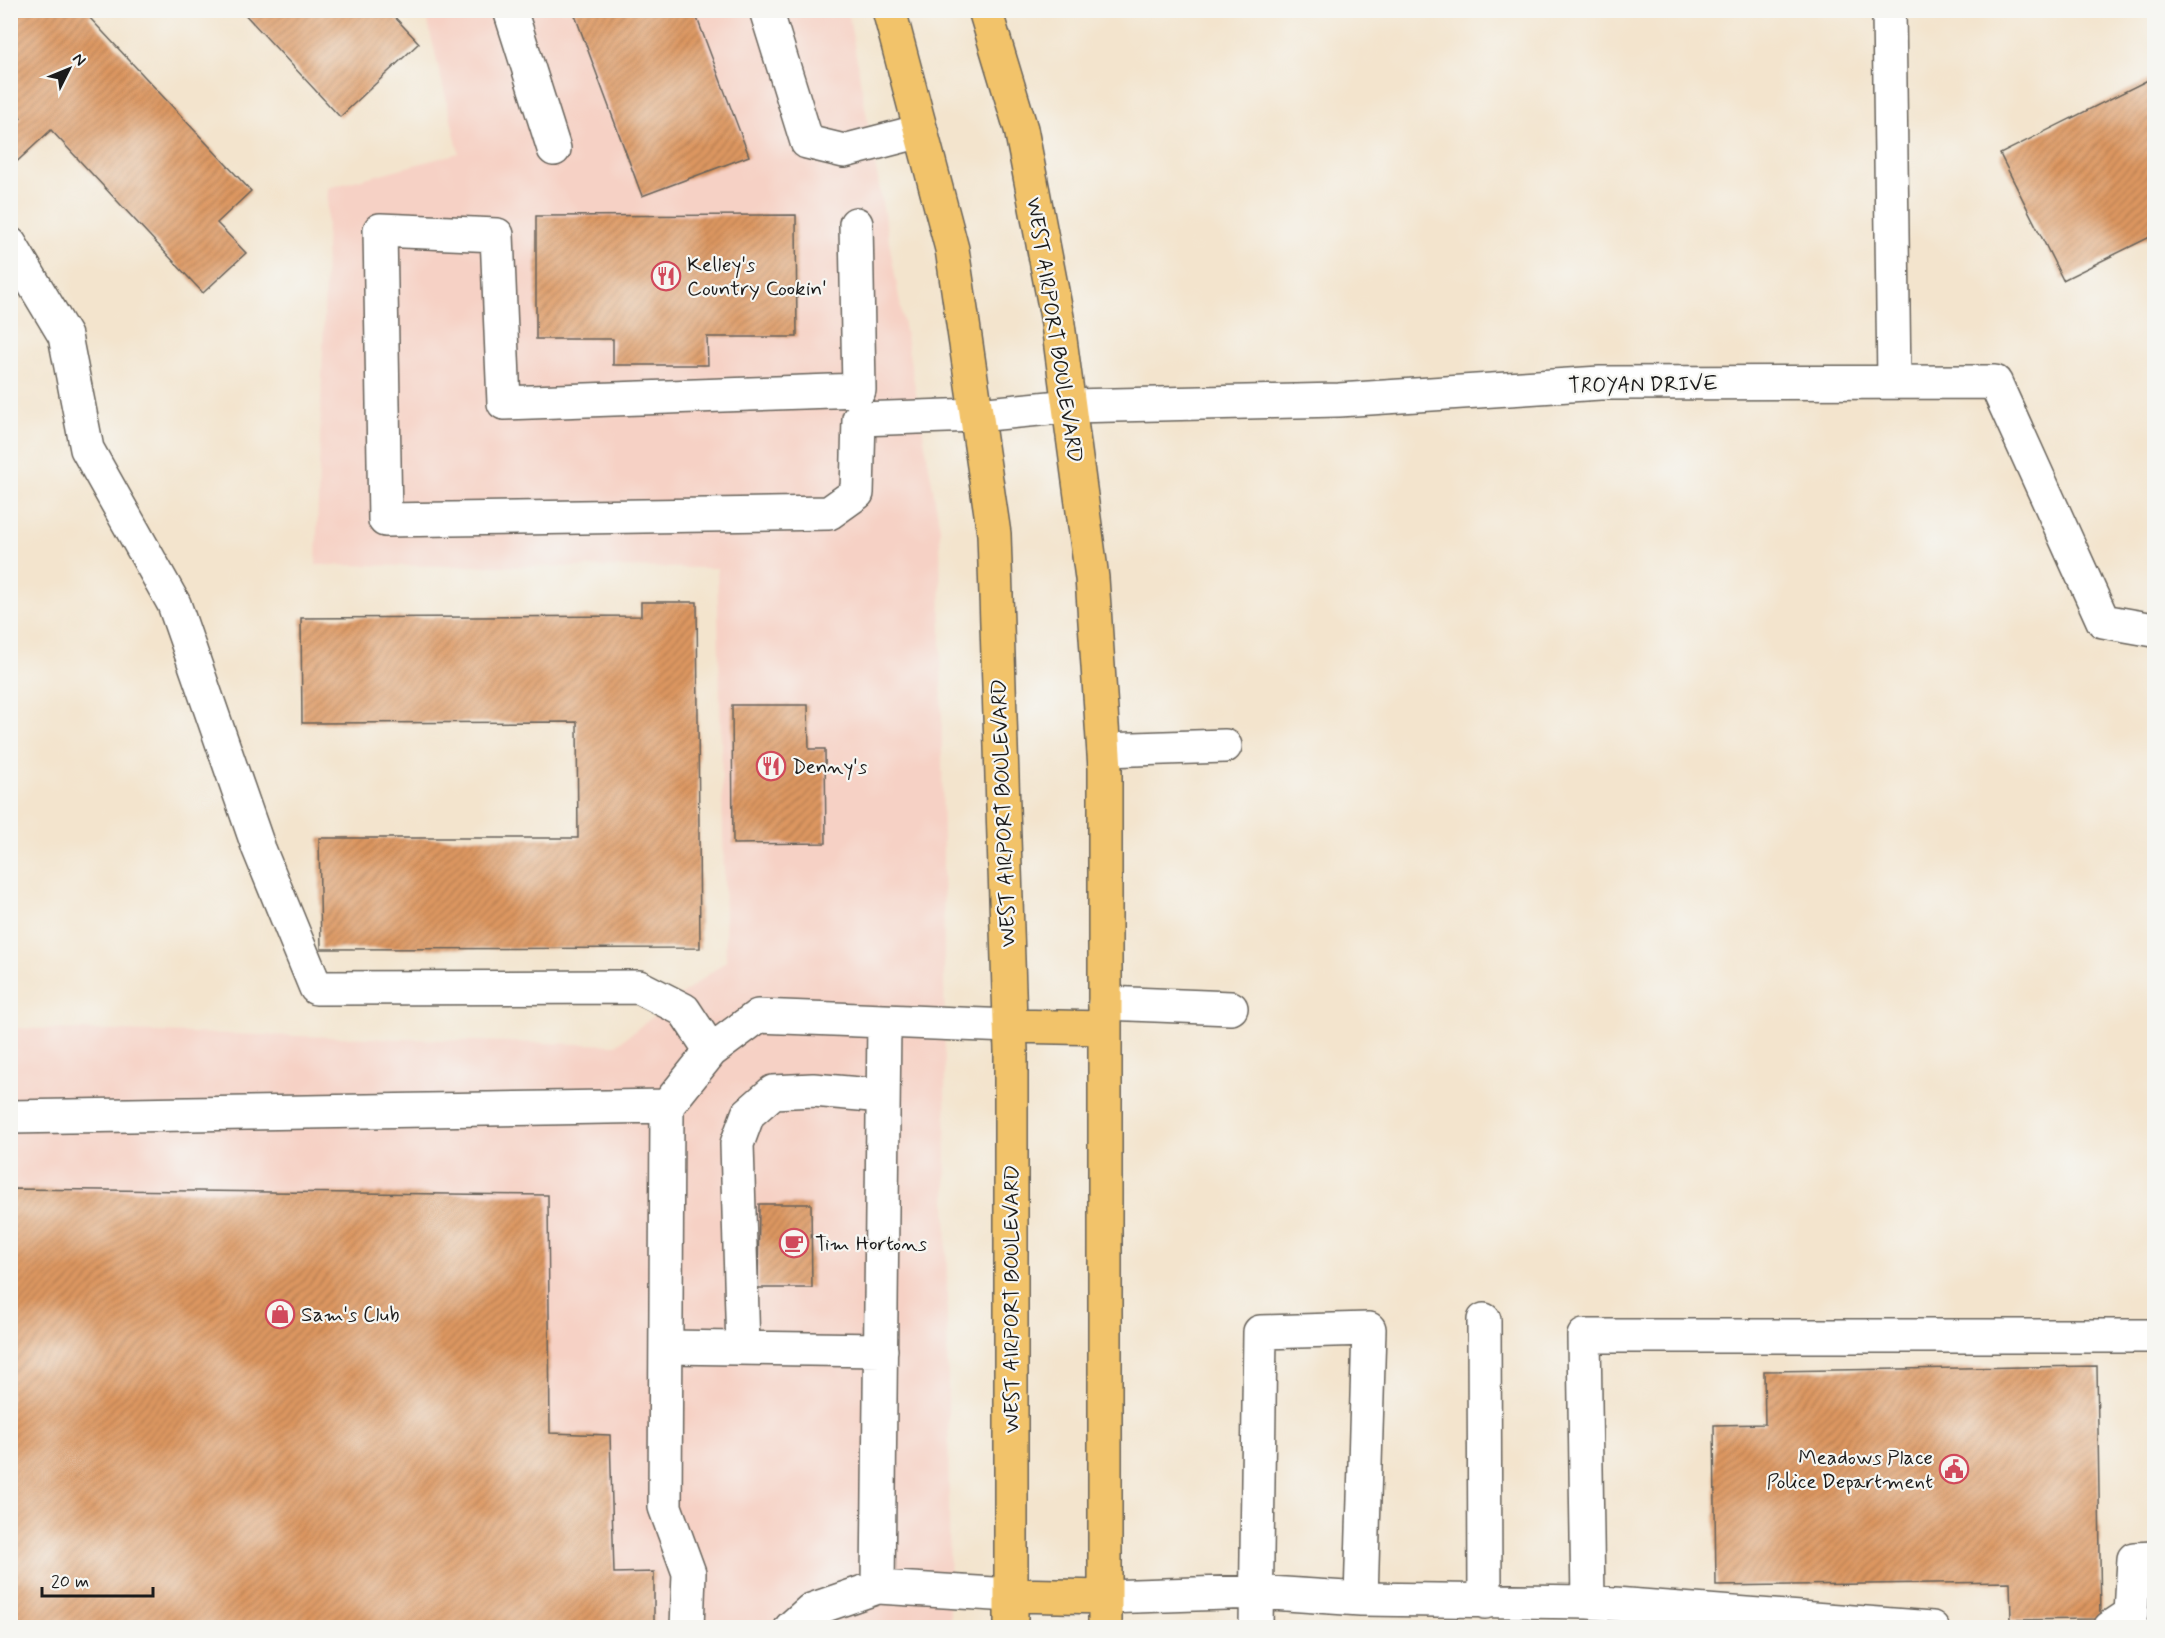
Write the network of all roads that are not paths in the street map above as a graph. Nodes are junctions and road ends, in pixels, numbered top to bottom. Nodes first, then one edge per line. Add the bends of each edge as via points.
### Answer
1 (510, 10) edge
2 (766, 10) edge
3 (889, 10) edge
4 (985, 10) edge
5 (1889, 10) edge
6 (921, 131) junction
7 (554, 149) dead end
8 (856, 224) dead end
9 (10, 244) edge
10 (1894, 382) junction
11 (859, 405) junction
12 (1071, 406) junction
13 (976, 415) junction
14 (2154, 630) edge
15 (1224, 746) dead end
16 (1104, 750) junction
17 (1231, 1008) dead end
18 (1105, 1015) junction
19 (884, 1021) junction
20 (1010, 1026) junction
21 (711, 1051) junction
22 (883, 1096) junction
23 (667, 1106) junction
24 (10, 1118) edge
25 (1484, 1320) dead end
26 (2154, 1336) edge
27 (667, 1347) junction
28 (743, 1348) junction
29 (880, 1350) junction
30 (2154, 1558) edge
31 (878, 1587) junction
32 (1256, 1592) junction
33 (1011, 1595) junction
34 (1360, 1599) junction
35 (1485, 1602) junction
36 (1588, 1602) junction
37 (1105, 1612) edge
38 (687, 1628) edge
39 (791, 1628) edge
40 (1011, 1628) edge
41 (1256, 1628) edge
42 (1932, 1628) edge
43 (2110, 1628) edge

1 - 7 street
2 - 6 street via 807,142 844,152
3 - 6 main road, WEST AIRPORT BOULEVARD
4 - 12 main road, WEST AIRPORT BOULEVARD via 1021,129
5 - 10 street
6 - 13 main road, WEST AIRPORT BOULEVARD via 952,249
8 - 11 street
9 - 21 street via 65,336 87,449 174,604 259,849 316,988 639,987 684,1010
10 - 12 street, TROYAN DRIVE via 1600,383 1338,400
10 - 14 street, TROYAN DRIVE via 1995,382 2103,621
11 - 11 street, TROYAN DRIVE via 857,493 829,513 385,520 380,230 496,235 504,403
11 - 13 street, TROYAN DRIVE
12 - 13 street, TROYAN DRIVE
12 - 16 main road, WEST AIRPORT BOULEVARD via 1092,578
13 - 20 main road, WEST AIRPORT BOULEVARD via 994,534
15 - 16 street
16 - 18 main road, WEST AIRPORT BOULEVARD
17 - 18 street
18 - 20 main road
18 - 37 main road, WEST AIRPORT BOULEVARD
19 - 20 street
19 - 21 street via 758,1016
19 - 22 street
20 - 33 main road, WEST AIRPORT BOULEVARD
21 - 23 street
22 - 28 street via 813,1090 773,1092 748,1114 736,1144
22 - 29 street
23 - 24 street
23 - 27 street
25 - 35 street
26 - 36 street via 1584,1336
27 - 28 street
27 - 38 street via 665,1507 689,1573
28 - 29 street
29 - 31 street
30 - 43 street via 2134,1559 2131,1614
31 - 33 street
31 - 39 street via 811,1610
32 - 34 street
32 - 34 street via 1260,1332 1369,1329
32 - 37 street
32 - 41 street
33 - 37 main road
33 - 40 main road, WEST AIRPORT BOULEVARD
34 - 35 street
35 - 36 street
36 - 42 street

